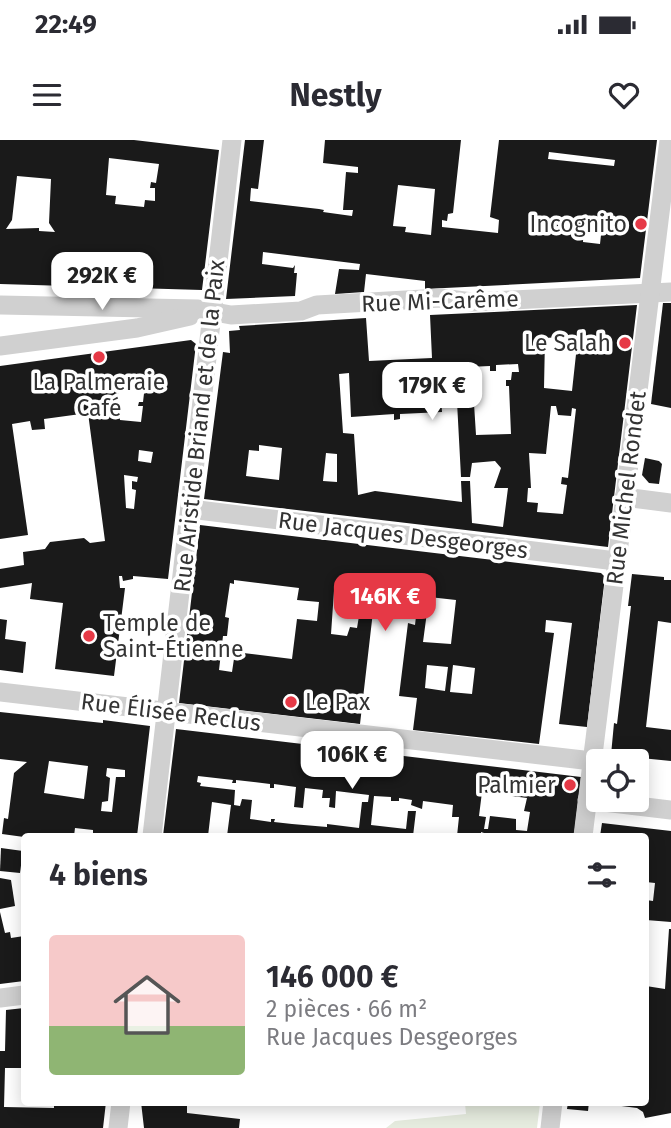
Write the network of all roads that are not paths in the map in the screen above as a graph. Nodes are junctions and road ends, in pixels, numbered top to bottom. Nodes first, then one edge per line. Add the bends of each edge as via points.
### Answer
1 (232, 140) edge
2 (668, 140) edge
3 (650, 292) junction
4 (671, 292) edge
5 (0, 305) edge
6 (211, 310) junction
7 (0, 346) edge
8 (624, 497) junction
9 (671, 503) edge
10 (190, 509) junction
11 (616, 561) junction
12 (0, 692) edge
13 (166, 712) junction
14 (593, 749) edge
15 (586, 760) edge
16 (649, 807) edge
17 (586, 809) edge
18 (671, 810) edge
19 (152, 833) edge
20 (583, 833) edge
21 (21, 995) edge
22 (0, 998) edge
23 (121, 1106) edge
24 (553, 1106) edge
25 (552, 1126) edge
26 (118, 1128) edge

1 - 6 street, Rue Aristide Briand et de la Paix
2 - 3 street, Rue Michel Rondet
3 - 4 street, Rue Mi-Carême
3 - 6 street, Rue Mi-Carême via 472,302 442,298 231,315
3 - 8 street, Rue Michel Rondet
5 - 6 street, Rue Mi-Carême
6 - 7 street via 137,328
6 - 10 street, Rue Aristide Briand et de la Paix
8 - 9 street
8 - 11 street, Rue Michel Rondet
10 - 11 street, Rue Jacques Desgeorges
10 - 13 street, Rue Aristide Briand et de la Paix
11 - 14 street, Rue Michel Rondet
12 - 13 street, Rue Élisée Reclus
13 - 15 street, Rue Élisée Reclus
13 - 19 street, Rue Aristide Briand et de la Paix
16 - 18 street
17 - 20 street, Rue Michel Rondet
21 - 22 street
23 - 26 street
24 - 25 street

